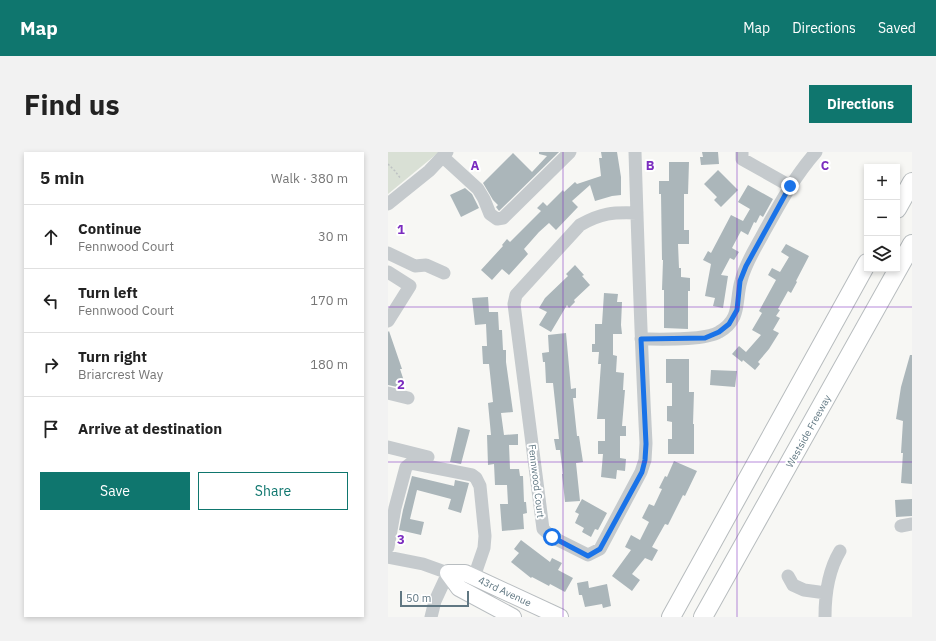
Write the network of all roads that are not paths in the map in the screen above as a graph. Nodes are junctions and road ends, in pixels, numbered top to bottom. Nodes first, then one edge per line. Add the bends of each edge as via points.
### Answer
1 (570, 152) edge
2 (635, 152) edge
3 (742, 152) edge
4 (816, 152) edge
5 (445, 154) edge
6 (912, 182) edge
7 (790, 186) junction
8 (388, 204) edge
9 (900, 204) edge
10 (637, 213) junction
11 (912, 244) edge
12 (388, 253) edge
13 (864, 269) edge
14 (388, 273) edge
15 (444, 273) dead end
16 (388, 321) edge
17 (641, 339) junction
18 (388, 393) edge
19 (408, 398) dead end
20 (388, 447) edge
21 (428, 457) dead end
22 (840, 551) dead end
23 (389, 557) edge
24 (448, 574) junction
25 (788, 576) dead end
26 (474, 577) junction
27 (826, 593) junction
28 (431, 617) edge
29 (513, 617) edge
30 (560, 617) edge
31 (671, 617) edge
32 (703, 617) edge
33 (825, 617) edge

1 - 5 street via 503,218 497,219 490,214 478,190
2 - 10 street, Fennwood Court
3 - 7 street via 742,159
4 - 7 street
5 - 8 street via 429,171
6 - 9 highway
7 - 17 street via 746,266 740,281 737,310 729,324 705,338
10 - 17 street, Fennwood Court
10 - 17 street, Fennwood Court via 603,214 580,225 516,295 514,304 543,529 552,537 588,556 600,549 642,472 645,460
11 - 32 highway, Westside Freeway
12 - 15 street via 415,266 426,265
13 - 31 highway
14 - 16 street via 410,286
18 - 19 street
20 - 21 street
22 - 27 street via 831,569
23 - 24 street, 43rd Avenue via 423,564
23 - 26 street via 395,508 406,467 411,463 472,475 480,486 485,536 484,548
24 - 26 main road, 43rd Avenue via 465,573
24 - 28 street via 435,601
24 - 29 main road, 43rd Avenue via 459,588
25 - 27 street via 793,585 804,590
26 - 30 main road, 43rd Avenue
27 - 33 street

